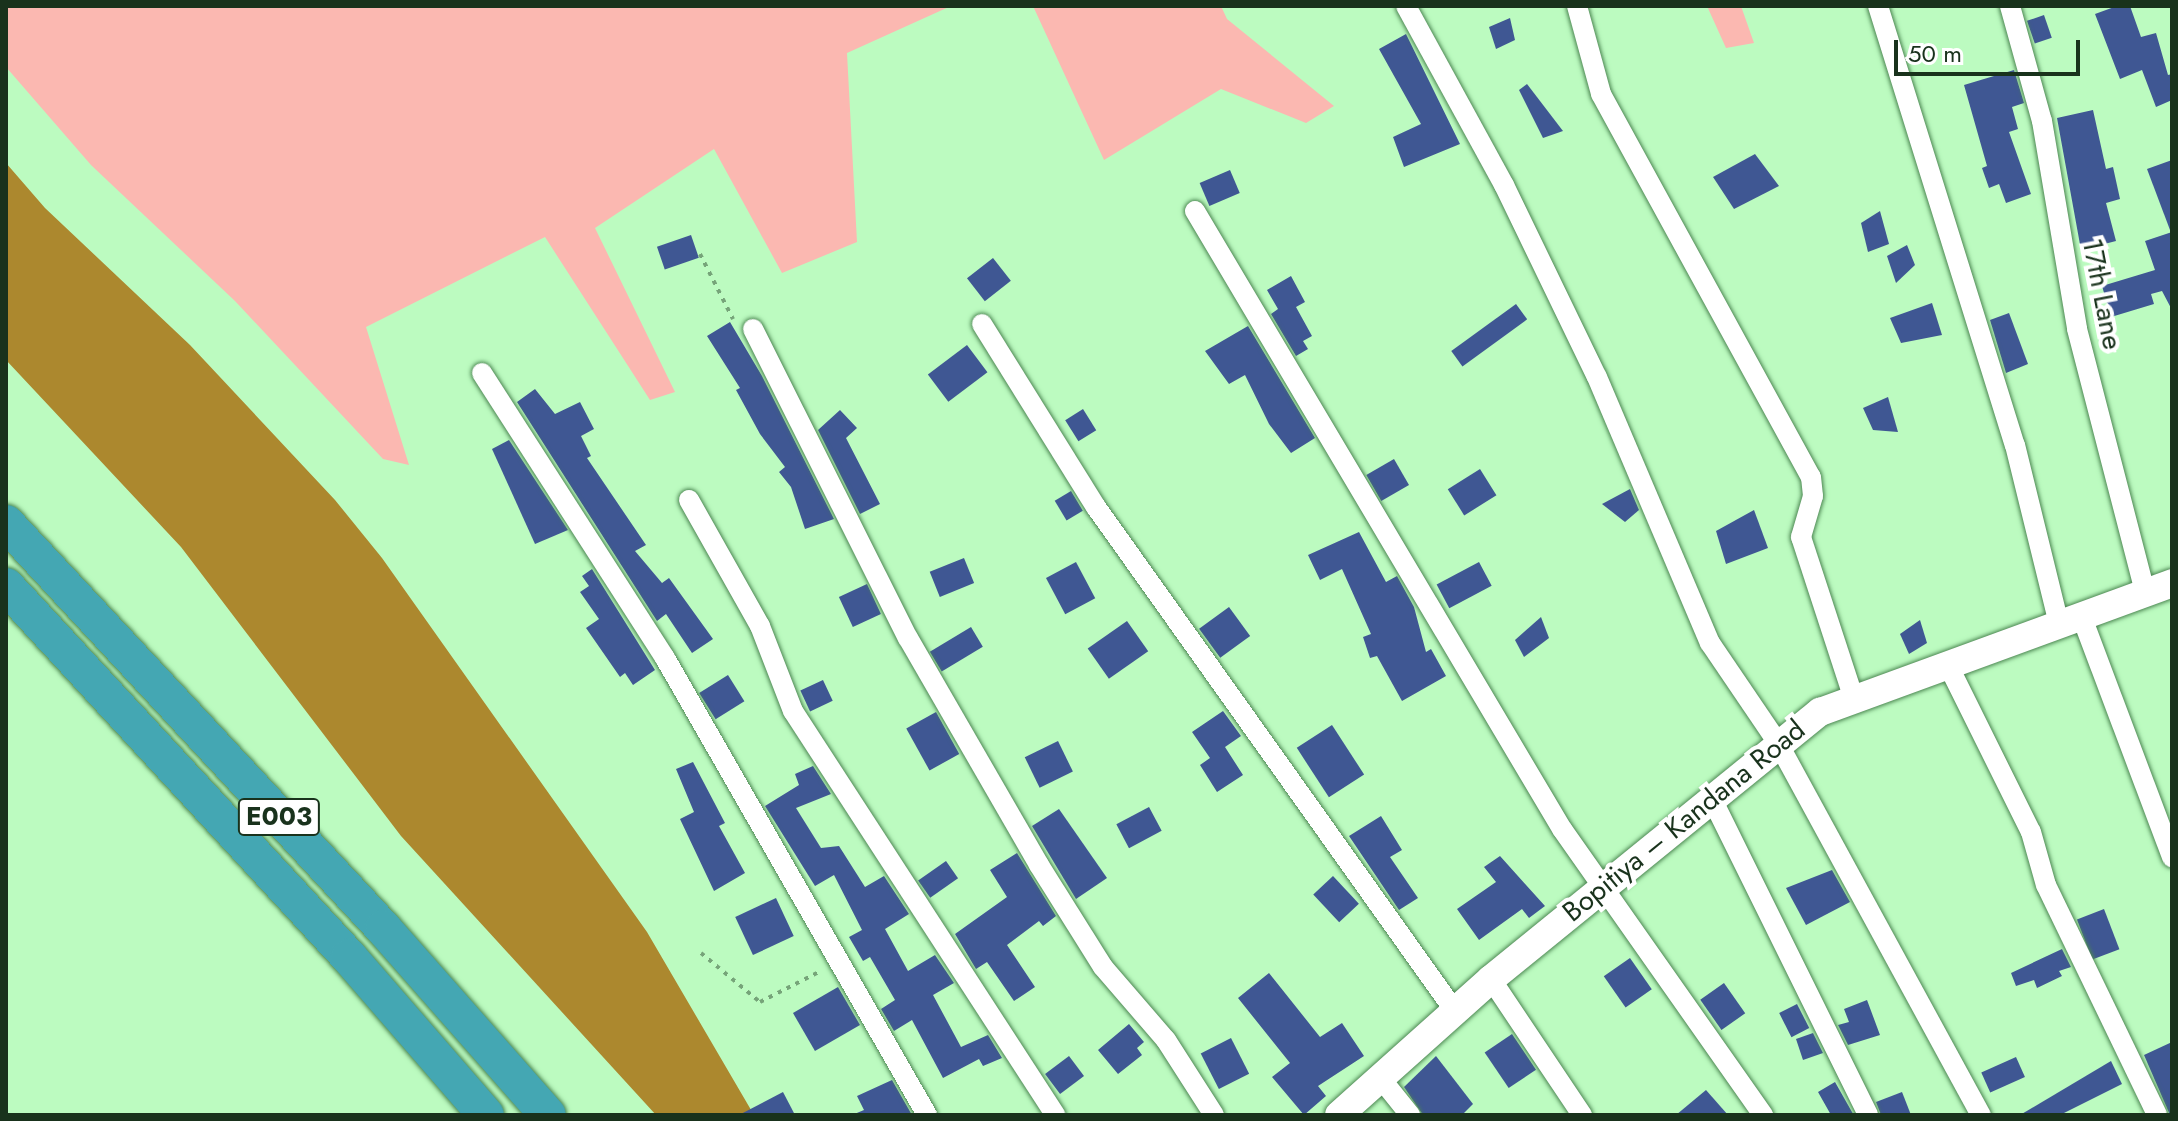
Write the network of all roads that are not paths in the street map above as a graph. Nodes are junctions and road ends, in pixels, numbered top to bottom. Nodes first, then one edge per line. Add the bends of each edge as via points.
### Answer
1 (1406, 6) edge
2 (1577, 6) edge
3 (1878, 6) edge
4 (2010, 6) edge
5 (1195, 211) dead end
6 (982, 324) dead end
7 (758, 338) road end
8 (482, 373) dead end
9 (689, 500) dead end
10 (6, 523) edge
11 (6, 586) edge
12 (2159, 587) edge
13 (2070, 620) junction
14 (1948, 665) junction
15 (1854, 699) junction
16 (1778, 743) junction
17 (1713, 801) junction
18 (2172, 857) edge
19 (1604, 885) junction
20 (1491, 979) junction
21 (1454, 1010) junction
22 (1382, 1080) junction
23 (486, 1115) edge
24 (548, 1115) edge
25 (927, 1115) edge
26 (1055, 1115) edge
27 (1214, 1115) edge
28 (1339, 1115) edge
29 (1410, 1115) edge
30 (1582, 1115) edge
31 (1763, 1115) edge
32 (1868, 1115) edge
33 (1981, 1115) edge
34 (2157, 1115) edge

1 - 16 street via 1504,185 1597,377 1710,643
2 - 15 street via 1601,94 1811,477 1813,496 1801,537
3 - 13 street
4 - 12 street, 17th Lane via 2042,121 2077,329
5 - 19 street via 1562,829
6 - 21 street via 1096,507
7 - 27 street via 908,638 1039,865 1103,967 1166,1040
8 - 25 street via 665,658
9 - 26 street via 760,626 793,711
10 - 24 highway, E003 via 383,928
11 - 23 highway, E003 via 349,957
12 - 13 street, Bopitiya – Kandana Road
13 - 14 street, Bopitiya – Kandana Road
13 - 18 street
14 - 15 street, Bopitiya – Kandana Road
14 - 34 street via 2031,832 2046,885
15 - 16 street, Bopitiya – Kandana Road via 1820,712
16 - 17 street, Bopitiya – Kandana Road
16 - 33 street
17 - 19 street, Bopitiya – Kandana Road
17 - 32 street
19 - 20 street, Bopitiya – Kandana Road
19 - 31 street
20 - 21 street, Bopitiya – Kandana Road
20 - 30 street
21 - 22 street, Bopitiya – Kandana Road
22 - 28 street, Bopitiya – Kandana Road
22 - 29 street

